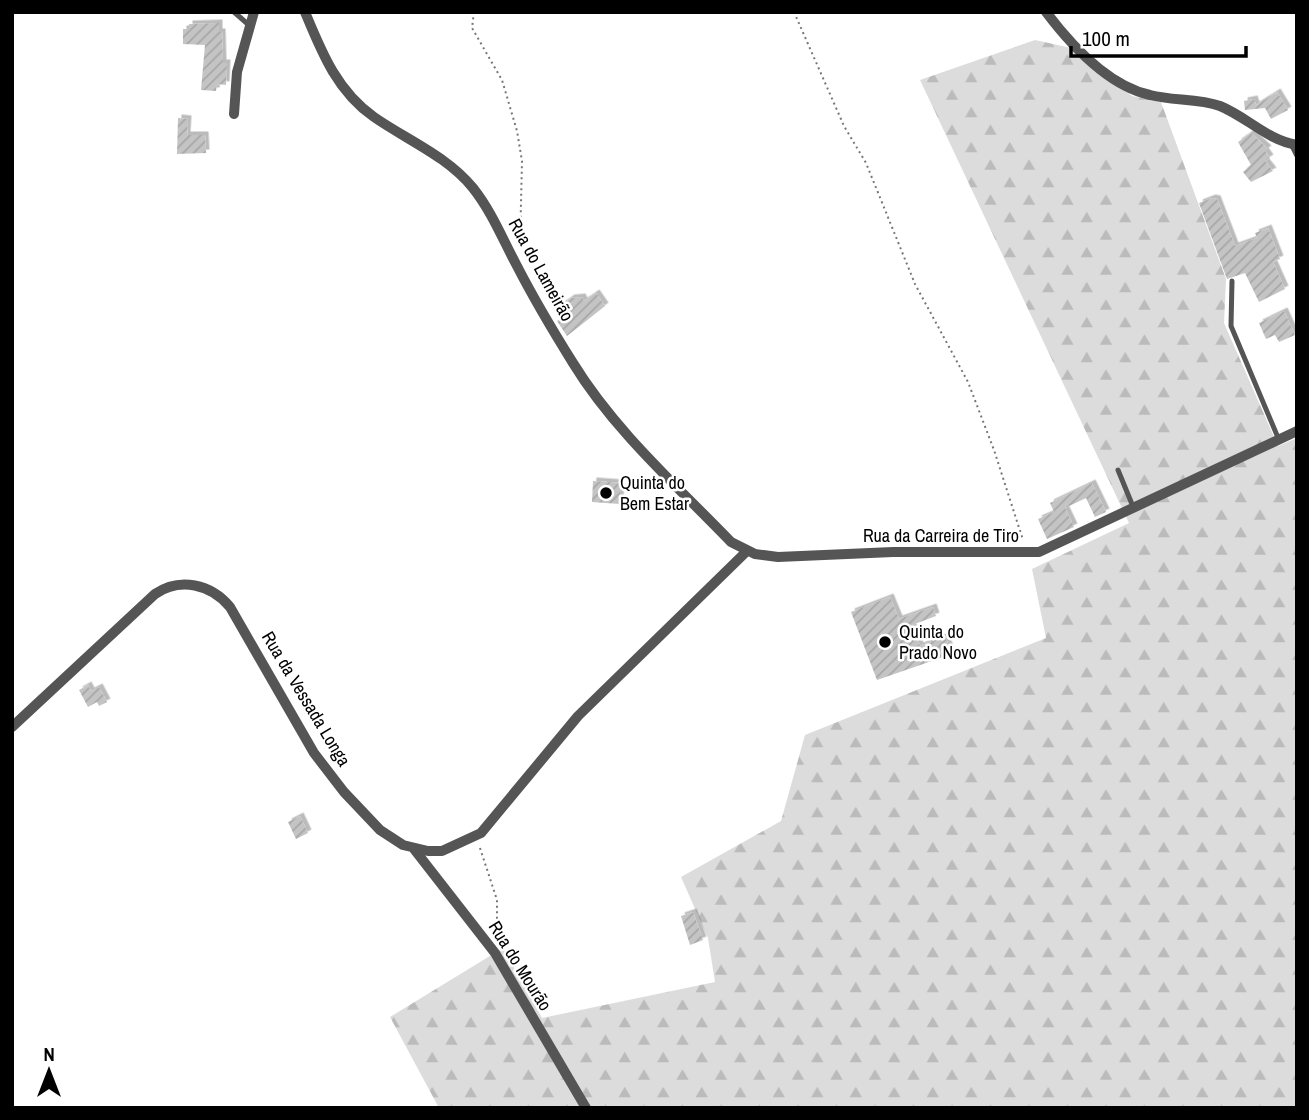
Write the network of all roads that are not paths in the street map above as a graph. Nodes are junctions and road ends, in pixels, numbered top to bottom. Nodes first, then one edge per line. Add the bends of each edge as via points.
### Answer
1 (234, 12) edge
2 (254, 12) edge
3 (305, 12) edge
4 (1046, 12) edge
5 (250, 26) junction
6 (234, 114) dead end
7 (1294, 144) edge
8 (1297, 156) edge
9 (1232, 281) dead end
10 (1297, 431) edge
11 (1279, 440) junction
12 (1118, 470) dead end
13 (1134, 509) junction
14 (747, 551) junction
15 (12, 727) edge
16 (414, 849) junction
17 (586, 1108) edge

1 - 5 lane
2 - 5 street
3 - 14 street, Rua do Lameirão via 324,58 345,90 372,116 461,175 489,212 573,364 612,418 731,542
4 - 7 street via 1077,47 1126,86 1150,95 1220,106 1268,135
5 - 6 street via 237,72
7 - 8 lane
9 - 11 lane via 1231,326
10 - 11 street, Rua da Carreira de Tiro
11 - 13 street, Rua da Carreira de Tiro
12 - 13 lane
13 - 14 street, Rua da Carreira de Tiro via 1048,550 1028,554 778,556
14 - 16 street via 578,716 475,838 442,851
15 - 16 street, Rua da Vessada Longa via 155,594 171,586 204,587 230,607 329,774 380,830
16 - 17 street, Rua do Mourão via 495,953

